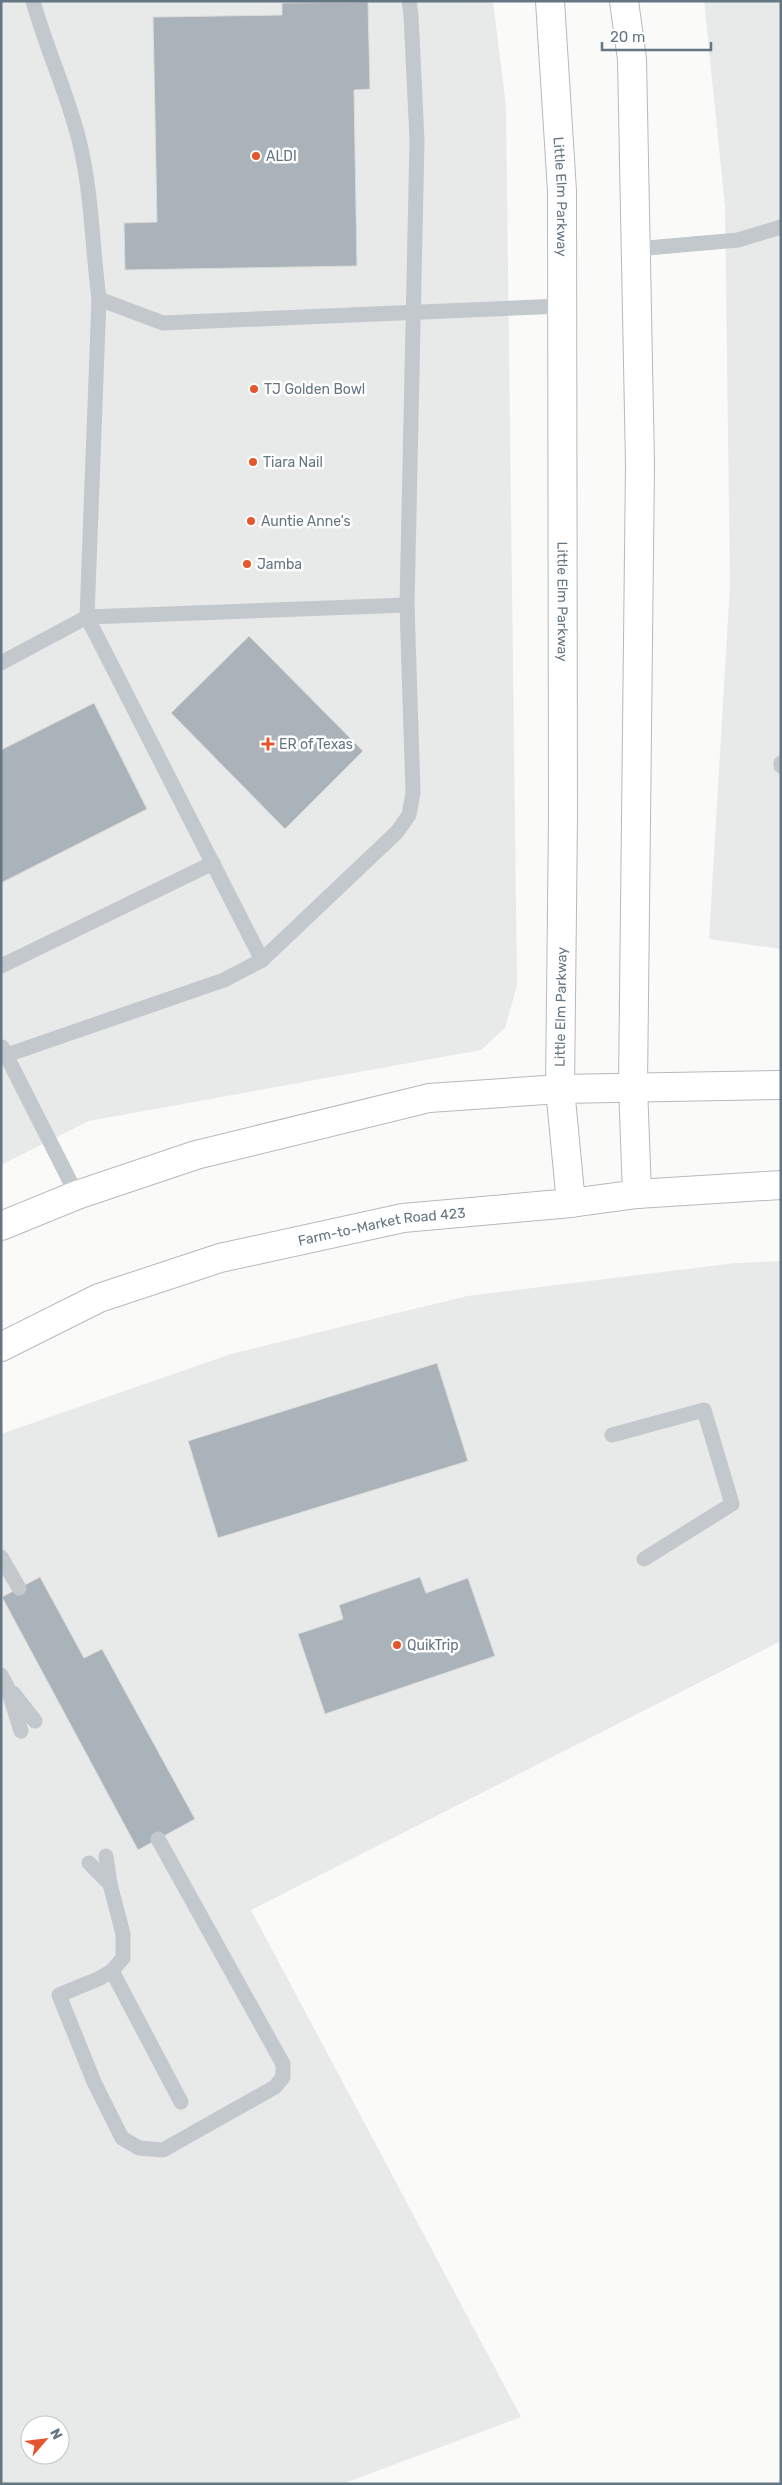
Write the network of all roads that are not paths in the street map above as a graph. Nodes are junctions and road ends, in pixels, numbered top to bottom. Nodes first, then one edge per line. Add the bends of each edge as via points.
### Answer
1 (33, 1) edge
2 (409, 1) edge
3 (550, 1) edge
4 (624, 1) edge
5 (781, 228) edge
6 (636, 249) junction
7 (99, 299) junction
8 (562, 306) junction
9 (414, 312) junction
10 (407, 605) junction
11 (87, 617) junction
12 (1, 662) edge
13 (213, 863) junction
14 (262, 960) junction
15 (1, 966) edge
16 (3, 1053) edge
17 (781, 1085) edge
18 (633, 1086) junction
19 (560, 1089) junction
20 (781, 1185) edge
21 (637, 1194) junction
22 (77, 1195) junction
23 (571, 1203) junction
24 (1, 1226) edge
25 (1, 1347) edge
26 (612, 1435) dead end
27 (1, 1557) edge
28 (644, 1559) dead end
29 (19, 1588) dead end
30 (4, 1681) edge
31 (35, 1721) dead end
32 (21, 1731) dead end
33 (158, 1839) dead end
34 (106, 1856) dead end
35 (89, 1863) dead end
36 (110, 1884) junction
37 (112, 1971) junction
38 (181, 2102) dead end

1 - 7 lane via 79,140 90,197
2 - 9 lane via 417,140
3 - 8 main road, Little Elm Parkway via 562,191
4 - 6 main road via 632,59
5 - 6 lane via 738,240
6 - 18 main road via 640,464
7 - 9 lane via 163,323
7 - 11 lane
8 - 9 lane
8 - 19 main road, Little Elm Parkway
9 - 10 lane
10 - 11 lane
10 - 14 lane via 413,793 409,814 397,832
11 - 12 lane
11 - 13 lane
13 - 14 lane
13 - 15 lane
14 - 16 lane via 224,980
16 - 22 lane
17 - 18 main road
18 - 19 main road
18 - 21 main road
19 - 22 main road via 429,1098 196,1155
19 - 23 main road, Little Elm Parkway
20 - 21 main road, Farm-to-Market Road 423
21 - 23 main road, Farm-to-Market Road 423
22 - 24 main road
23 - 25 main road, Farm-to-Market Road 423 via 403,1218 220,1258 99,1298
26 - 28 lane via 704,1410 732,1504
27 - 29 lane
30 - 31 lane
30 - 32 lane
33 - 37 lane via 270,2038 282,2064 283,2078 258,2098 163,2150 139,2148 122,2138 94,2082 59,1995
34 - 36 lane
35 - 36 lane
36 - 37 lane via 123,1934 123,1958
37 - 38 lane

